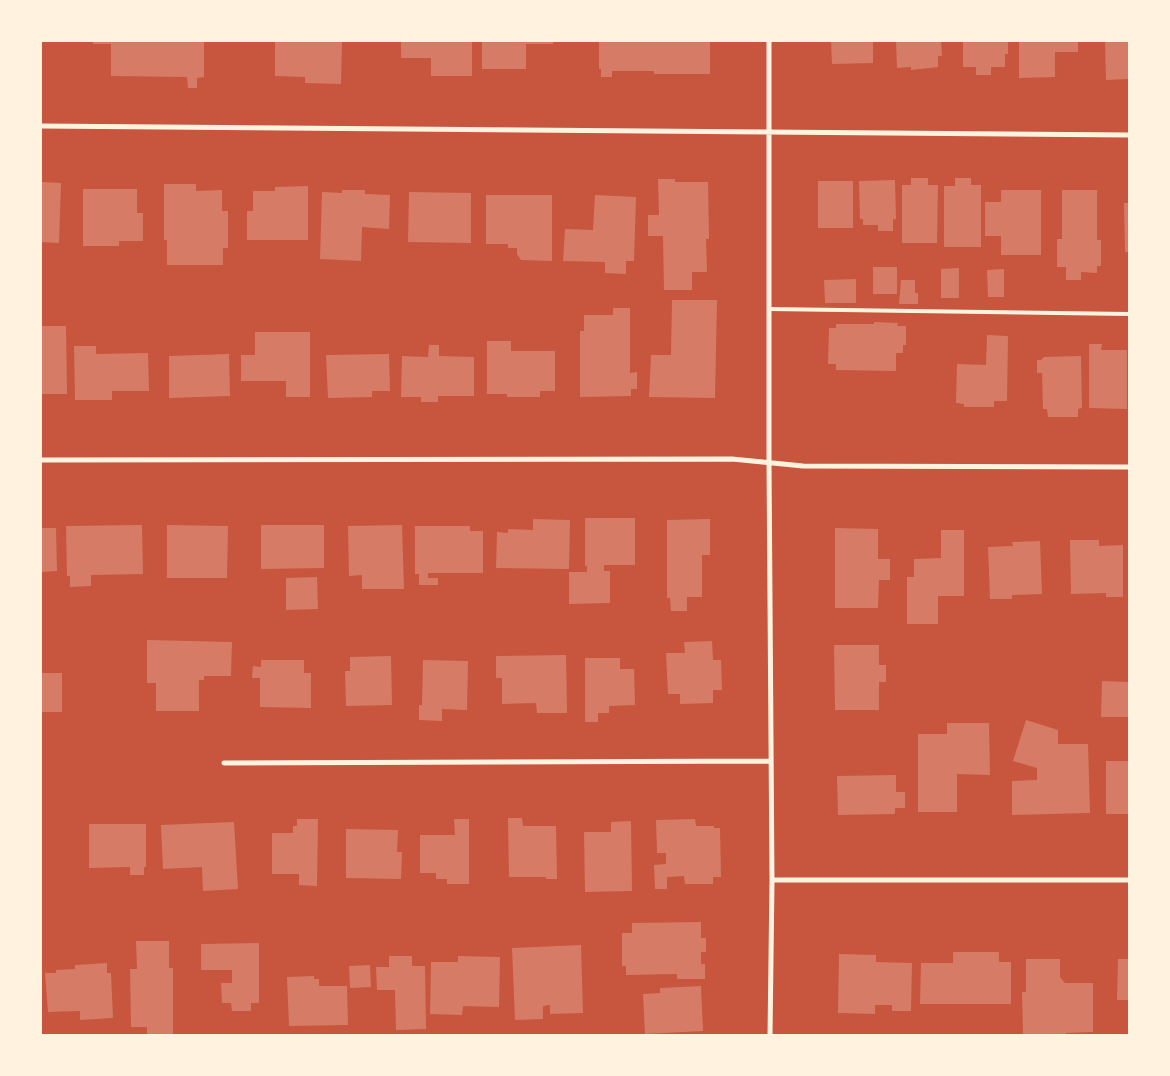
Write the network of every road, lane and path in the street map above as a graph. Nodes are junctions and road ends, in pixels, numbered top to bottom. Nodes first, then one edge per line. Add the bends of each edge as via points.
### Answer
1 (769, 41) edge
2 (41, 126) edge
3 (769, 131) junction
4 (1129, 135) edge
5 (769, 309) junction
6 (1129, 314) edge
7 (41, 460) edge
8 (769, 462) junction
9 (1129, 467) edge
10 (771, 761) junction
11 (224, 763) dead end
12 (772, 880) junction
13 (1129, 880) edge
14 (770, 1035) edge

1 - 3 street
2 - 3 street
3 - 4 street
3 - 5 street
5 - 6 lane
5 - 8 street
7 - 8 street via 732,458
8 - 9 street via 803,466
8 - 10 street
10 - 11 street
10 - 12 street
12 - 13 street
12 - 14 street

